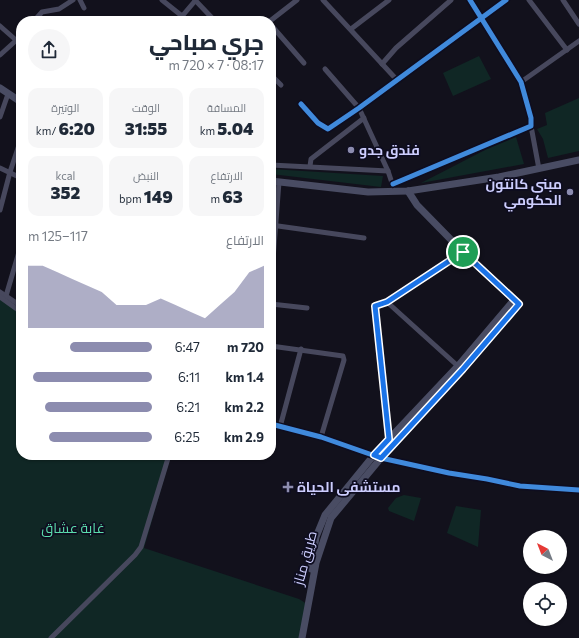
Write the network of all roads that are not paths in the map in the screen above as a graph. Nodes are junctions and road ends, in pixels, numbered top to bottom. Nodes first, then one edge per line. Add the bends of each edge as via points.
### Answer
1 (73, 0) edge
2 (80, 0) edge
3 (162, 0) edge
4 (195, 0) edge
5 (296, 0) edge
6 (323, 0) edge
7 (389, 0) edge
8 (451, 0) edge
9 (470, 0) edge
10 (506, 0) edge
11 (530, 0) edge
12 (563, 0) edge
13 (84, 8) dead end
14 (38, 16) edge
15 (182, 16) joint
16 (210, 16) edge
17 (276, 16) edge
18 (480, 19) junction
19 (579, 24) edge
20 (0, 26) edge
21 (351, 29) junction
22 (276, 31) edge
23 (16, 40) edge
24 (579, 41) edge
25 (16, 42) edge
26 (567, 50) junction
27 (0, 55) edge
28 (304, 62) dead end
29 (382, 64) junction
30 (325, 69) dead end
31 (276, 80) edge
32 (396, 80) junction
33 (521, 82) junction
34 (281, 85) dead end
35 (0, 88) edge
36 (8, 94) junction
37 (16, 99) edge
38 (301, 104) dead end
39 (359, 108) junction
40 (0, 117) edge
41 (364, 118) junction
42 (531, 126) junction
43 (16, 155) edge
44 (579, 160) edge
45 (276, 165) edge
46 (310, 166) junction
47 (0, 168) edge
48 (539, 169) junction
49 (388, 171) junction
50 (10, 172) junction
51 (16, 175) edge
52 (276, 182) edge
53 (394, 187) junction
54 (408, 191) junction
55 (0, 210) edge
56 (276, 225) edge
57 (364, 238) dead end
58 (463, 252) junction
59 (16, 259) edge
60 (0, 292) edge
61 (3, 297) edge
62 (387, 302) junction
63 (16, 304) edge
64 (276, 305) edge
65 (16, 308) edge
66 (307, 308) dead end
67 (276, 346) edge
68 (302, 349) junction
69 (460, 368) junction
70 (276, 426) edge
71 (280, 427) junction
72 (321, 438) junction
73 (391, 442) junction
74 (374, 455) junction
75 (381, 458) junction
76 (167, 460) edge
77 (579, 490) edge
78 (309, 595) junction
79 (51, 638) edge
80 (302, 638) edge

1 - 14 street via 59,8 42,12
2 - 13 street
3 - 15 street
4 - 15 street
4 - 16 street
5 - 17 street
6 - 21 street
7 - 21 street
8 - 29 street via 396,48
9 - 18 street
10 - 18 street
11 - 26 street
12 - 19 street
18 - 32 street
18 - 33 street
20 - 23 street
21 - 29 street
22 - 28 street
24 - 26 street
25 - 27 street
26 - 33 street
29 - 32 street
30 - 39 street
31 - 34 street
32 - 39 street
33 - 42 street
35 - 36 main road
36 - 37 main road
36 - 40 street
38 - 39 street via 318,123 328,129
39 - 41 street
41 - 46 street via 311,159
41 - 49 street
42 - 48 street
42 - 53 street
43 - 50 street
44 - 48 main road
45 - 46 street
46 - 49 street
47 - 50 street
48 - 54 main road
49 - 53 street
50 - 51 street
50 - 55 street
52 - 53 main road via 368,192
53 - 54 main road
54 - 58 main road via 417,205
56 - 57 street
58 - 62 street
58 - 69 main road, طريق مناز via 517,302
59 - 61 street
60 - 61 street
61 - 63 street
61 - 65 street
62 - 69 street
62 - 73 street via 375,306
64 - 66 street
67 - 68 street
68 - 71 street
68 - 72 street via 344,356
69 - 73 main road, طريق مناز
70 - 71 street
71 - 72 street
72 - 74 street
73 - 74 main road, طريق مناز
73 - 75 main road, طريق مناز
74 - 75 street
74 - 78 main road, طريق مناز via 325,515 319,527 311,561
75 - 77 street via 520,486
75 - 78 main road, طريق مناز via 331,518 316,563
76 - 79 street via 141,547
78 - 80 main road

